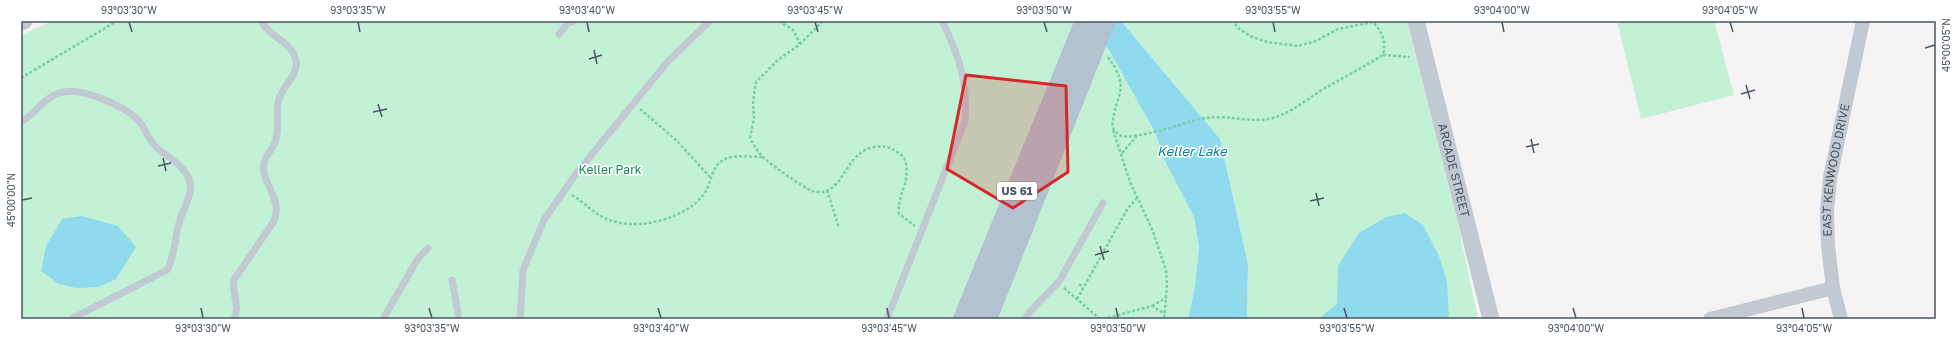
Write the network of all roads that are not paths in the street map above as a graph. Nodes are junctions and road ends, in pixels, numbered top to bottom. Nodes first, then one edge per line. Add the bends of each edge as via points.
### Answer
1 (24, 21) edge
2 (261, 21) edge
3 (574, 21) edge
4 (710, 21) edge
5 (942, 21) edge
6 (1086, 21) edge
7 (1104, 21) edge
8 (1416, 21) edge
9 (1863, 21) edge
10 (21, 22) edge
11 (559, 34) dead end
12 (21, 122) edge
13 (1103, 203) dead end
14 (428, 248) dead end
15 (452, 280) dead end
16 (1833, 288) junction
17 (71, 319) edge
18 (234, 319) edge
19 (383, 319) edge
20 (459, 319) edge
21 (520, 319) edge
22 (887, 319) edge
23 (964, 319) edge
24 (986, 319) edge
25 (1025, 319) edge
26 (1491, 319) edge
27 (1710, 319) edge
28 (1841, 319) edge

1 - 10 street
2 - 18 lane via 290,49 297,63 279,100 277,138 264,161 264,169 278,213 234,280 233,288 238,306
3 - 11 lane via 567,24
4 - 21 lane via 669,60 564,191 544,220 523,270
5 - 22 lane via 961,63 967,98 965,121
6 - 23 main road, US 61, bridge
7 - 24 main road, US 61, bridge
8 - 26 street, ARCADE STREET
9 - 16 street, EAST KENWOOD DRIVE via 1830,178 1827,212
12 - 17 lane via 61,92 84,93 122,108 134,116 155,147 176,163 190,181 191,189 179,222 167,270
13 - 25 lane via 1058,283 1031,309
14 - 19 lane via 417,260
15 - 20 lane
16 - 27 street
16 - 28 street, EAST KENWOOD DRIVE

